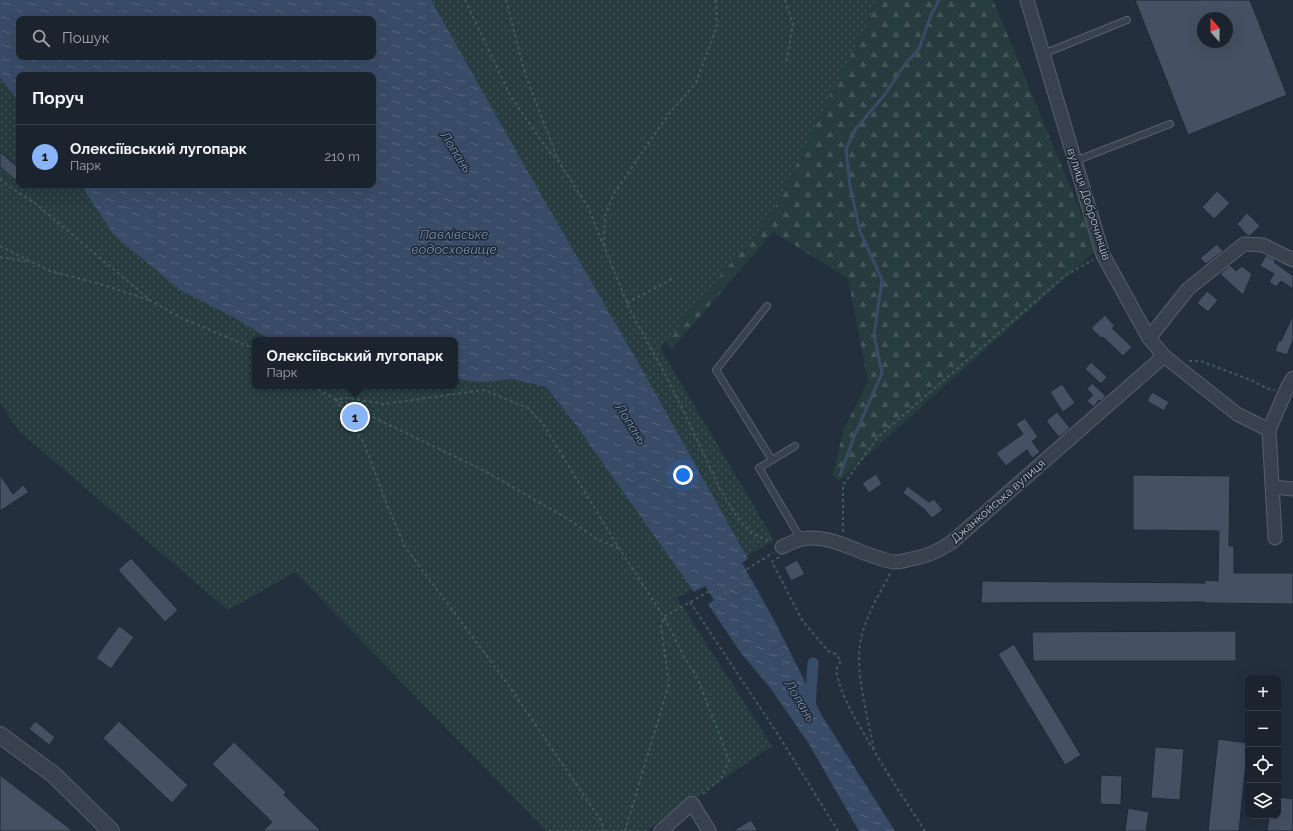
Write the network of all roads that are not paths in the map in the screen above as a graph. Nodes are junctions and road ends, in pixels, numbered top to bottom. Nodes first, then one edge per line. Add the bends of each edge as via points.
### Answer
1 (1027, 0) edge
2 (1128, 20) dead end
3 (1043, 54) junction
4 (1170, 124) dead end
5 (1075, 161) junction
6 (1293, 260) edge
7 (767, 306) dead end
8 (1149, 338) junction
9 (1168, 358) junction
10 (1290, 382) edge
11 (1269, 430) junction
12 (795, 446) dead end
13 (772, 460) junction
14 (1273, 487) junction
15 (1293, 489) edge
16 (1275, 538) dead end
17 (801, 539) junction
18 (782, 547) road end
19 (0, 735) edge
20 (111, 831) edge
21 (660, 831) edge
22 (709, 831) edge

1 - 3 street, вулиця Доброчинців
2 - 3 lane
3 - 5 street, вулиця Доброчинців
4 - 5 lane
5 - 8 street, вулиця Доброчинців via 1103,255
6 - 8 street via 1263,245 1244,244 1188,289
7 - 13 lane via 716,370
8 - 9 street, вулиця Доброчинців
9 - 11 street, вулиця Доброчинців via 1237,414
9 - 17 street, Джанкойська вулиця via 952,542 928,556 896,562 814,538
10 - 11 street
11 - 14 street
12 - 13 lane
13 - 17 lane via 759,468
14 - 15 street
14 - 16 street
17 - 18 street
19 - 20 street via 54,775
21 - 22 street via 692,803

